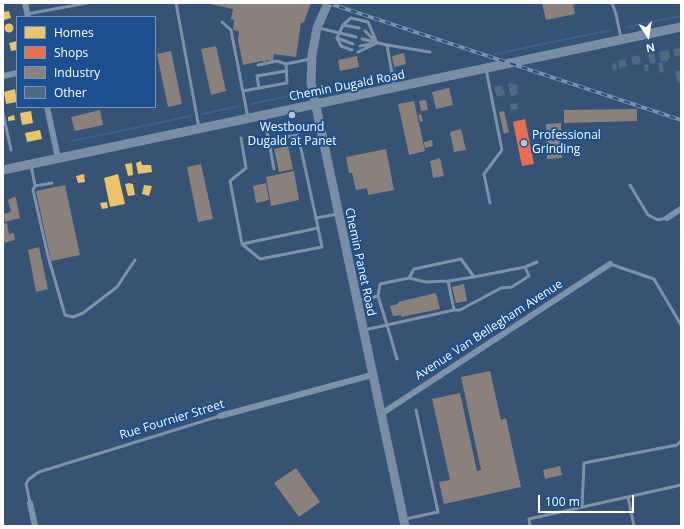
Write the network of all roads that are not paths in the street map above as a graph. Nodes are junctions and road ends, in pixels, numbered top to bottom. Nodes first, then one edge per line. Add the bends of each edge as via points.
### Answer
1 (25, 3) edge
2 (87, 3) edge
3 (176, 3) edge
4 (328, 3) edge
5 (612, 3) edge
6 (27, 15) edge
7 (222, 22) dead end
8 (343, 25) junction
9 (681, 27) edge
10 (318, 28) junction
11 (358, 28) dead end
12 (365, 30) dead end
13 (340, 33) junction
14 (356, 37) dead end
15 (337, 38) junction
16 (362, 39) dead end
17 (622, 40) junction
18 (377, 43) junction
19 (353, 44) dead end
20 (387, 45) junction
21 (360, 46) dead end
22 (352, 50) dead end
23 (358, 52) dead end
24 (430, 52) dead end
25 (312, 59) junction
26 (286, 64) junction
27 (258, 65) dead end
28 (486, 69) junction
29 (286, 71) junction
30 (16, 73) edge
31 (3, 76) edge
32 (259, 88) junction
33 (395, 88) junction
34 (243, 91) junction
35 (315, 106) junction
36 (47, 108) edge
37 (3, 113) edge
38 (264, 115) junction
39 (248, 118) junction
40 (4, 119) edge
41 (199, 128) junction
42 (240, 138) dead end
43 (269, 140) junction
44 (11, 150) dead end
45 (58, 158) junction
46 (30, 163) junction
47 (17, 166) junction
48 (3, 167) edge
49 (274, 169) dead end
50 (3, 170) edge
51 (52, 182) dead end
52 (630, 185) dead end
53 (35, 186) junction
54 (490, 203) dead end
55 (681, 209) edge
56 (338, 214) junction
57 (316, 218) junction
58 (667, 218) joint
59 (318, 228) junction
60 (242, 244) junction
61 (135, 260) dead end
62 (537, 262) dead end
63 (610, 264) joint
64 (525, 267) junction
65 (474, 277) junction
66 (409, 278) junction
67 (448, 281) junction
68 (378, 296) junction
69 (356, 301) junction
70 (454, 310) junction
71 (387, 325) junction
72 (681, 325) edge
73 (362, 330) junction
74 (397, 359) dead end
75 (372, 375) junction
76 (416, 410) dead end
77 (381, 414) junction
78 (220, 416) joint
79 (681, 441) edge
80 (681, 486) edge
81 (628, 497) junction
82 (30, 503) joint
83 (582, 507) junction
84 (404, 523) edge
85 (35, 526) edge
86 (530, 526) edge
87 (634, 526) edge

1 - 6 street
2 - 6 lane
3 - 41 lane
4 - 10 street, Chemin Panet Road
5 - 17 lane
7 - 34 lane via 231,30
8 - 11 lane
8 - 13 lane
8 - 18 lane via 352,18 368,22
9 - 17 street, Chemin Dugald Road
10 - 13 lane
10 - 25 street, Chemin Panet Road
12 - 18 lane
13 - 14 lane
13 - 15 lane
15 - 19 lane
15 - 22 lane via 341,46
16 - 18 lane
17 - 28 street, Chemin Dugald Road
18 - 20 lane
18 - 21 lane
18 - 23 lane
20 - 24 lane
20 - 33 lane
25 - 26 lane
25 - 35 street, Chemin Panet Road via 311,83
26 - 27 lane via 277,61
26 - 29 lane
28 - 33 street, Chemin Dugald Road
28 - 54 lane via 502,150 484,174
29 - 32 lane via 287,83
29 - 32 lane via 257,76
30 - 31 street
32 - 34 lane
33 - 35 street, Chemin Dugald Road
34 - 39 lane
35 - 38 street, Chemin Dugald Road
35 - 56 street, Chemin Panet Road
36 - 45 street
37 - 40 lane
38 - 39 street, Chemin Dugald Road
38 - 43 lane
39 - 41 street, Chemin Dugald Road
40 - 44 lane
41 - 45 street, Chemin Dugald Road
42 - 60 lane via 246,168 230,181
43 - 49 lane
43 - 57 lane via 298,135
45 - 46 street, Chemin Dugald Road
46 - 47 street, Chemin Dugald Road
46 - 53 lane
47 - 48 street, Chemin Dugald Road
47 - 50 street, Chemin Dugald Road
51 - 53 lane
52 - 58 lane via 648,215 658,220
53 - 61 lane via 33,190 48,256 65,315 73,317 83,313 116,287
55 - 58 street
56 - 57 lane
56 - 69 street, Chemin Panet Road
57 - 59 lane
59 - 60 lane
59 - 60 lane via 322,247 260,259
62 - 64 lane
63 - 72 lane via 654,279
63 - 77 street, Avenue Van Bellegham Avenue
64 - 65 lane
64 - 70 lane via 529,276 512,287 501,288 460,310
65 - 66 lane via 461,259 414,269
65 - 67 lane
66 - 67 lane via 426,282
66 - 68 lane via 380,284
67 - 70 lane
68 - 69 lane
68 - 71 lane
69 - 73 street, Chemin Panet Road
70 - 71 lane
71 - 73 lane
71 - 74 lane
73 - 75 street, Chemin Panet Road
75 - 77 street, Chemin Panet Road
75 - 78 street, Rue Fournier Street
76 - 84 lane via 438,512
77 - 84 street, Chemin Panet Road
78 - 82 lane, Rue Fournier Street via 39,472 26,484
79 - 83 lane via 584,463
80 - 81 lane
81 - 83 lane
81 - 87 lane
82 - 85 street, Rue Fournier Street
83 - 86 lane via 529,519

